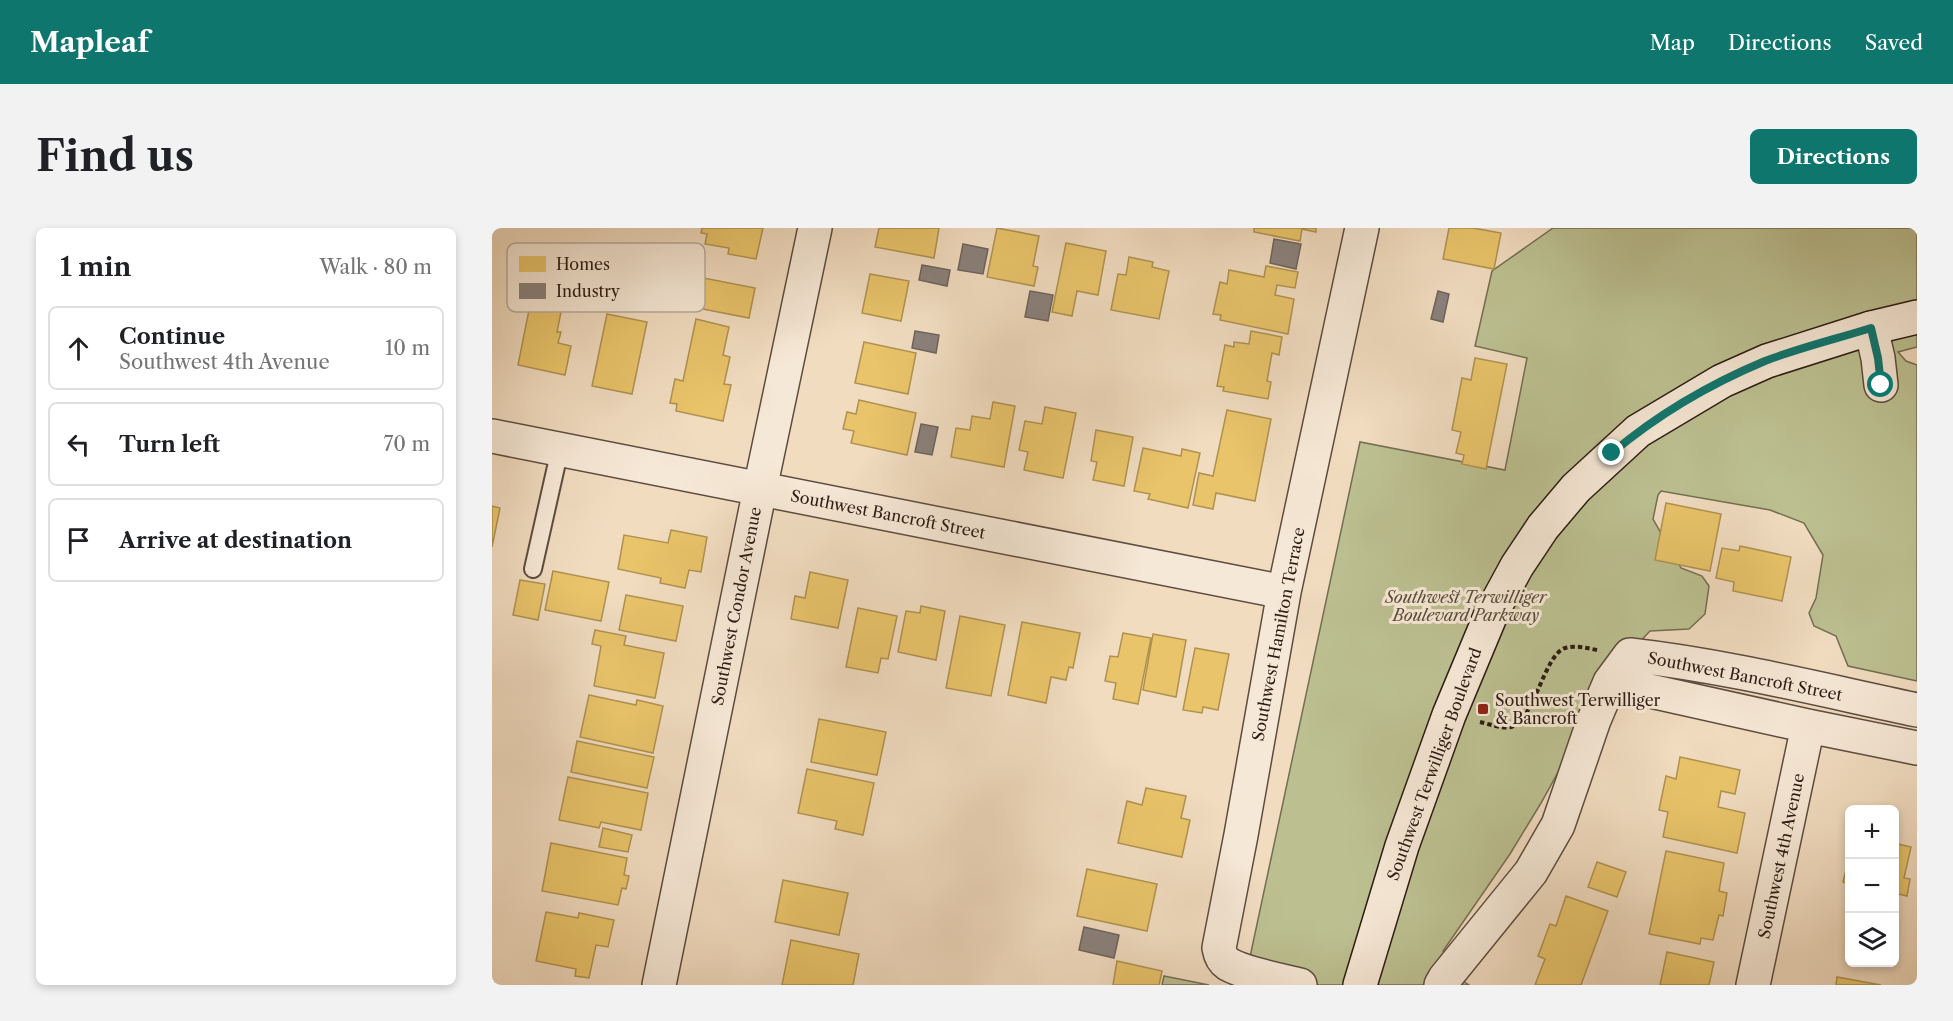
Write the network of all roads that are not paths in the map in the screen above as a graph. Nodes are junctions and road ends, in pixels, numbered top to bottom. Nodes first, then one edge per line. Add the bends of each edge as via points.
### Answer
1 (815, 228) edge
2 (1362, 228) edge
3 (1917, 317) edge
4 (1871, 328) junction
5 (1881, 385) dead end
6 (492, 436) edge
7 (560, 449) junction
8 (759, 489) junction
9 (533, 569) dead end
10 (1284, 592) junction
11 (1610, 682) junction
12 (1917, 710) edge
13 (1808, 726) junction
14 (1917, 748) edge
15 (659, 985) edge
16 (1300, 985) edge
17 (1360, 985) edge
18 (1442, 985) edge
19 (1753, 985) edge

1 - 8 street, Southwest Condor Avenue
2 - 10 street, Southwest Hamilton Terrace
3 - 4 street, Southwest Terwilliger Boulevard
4 - 5 street
4 - 17 street, Southwest Terwilliger Boulevard via 1767,361 1722,381 1638,431 1576,488 1543,527 1492,612 1449,715 1402,846
6 - 7 street, Southwest Bancroft Street
7 - 8 street, Southwest Bancroft Street
7 - 9 lane
8 - 10 street, Southwest Bancroft Street
8 - 15 street, Southwest Condor Avenue
10 - 16 street, Southwest Hamilton Terrace via 1219,948 1228,964
11 - 12 street, Southwest Bancroft Street via 1630,656 1659,658
11 - 13 street, Southwest Bancroft Street
11 - 18 street via 1557,825 1532,872
13 - 14 street, Southwest Bancroft Street
13 - 19 street, Southwest 4th Avenue

